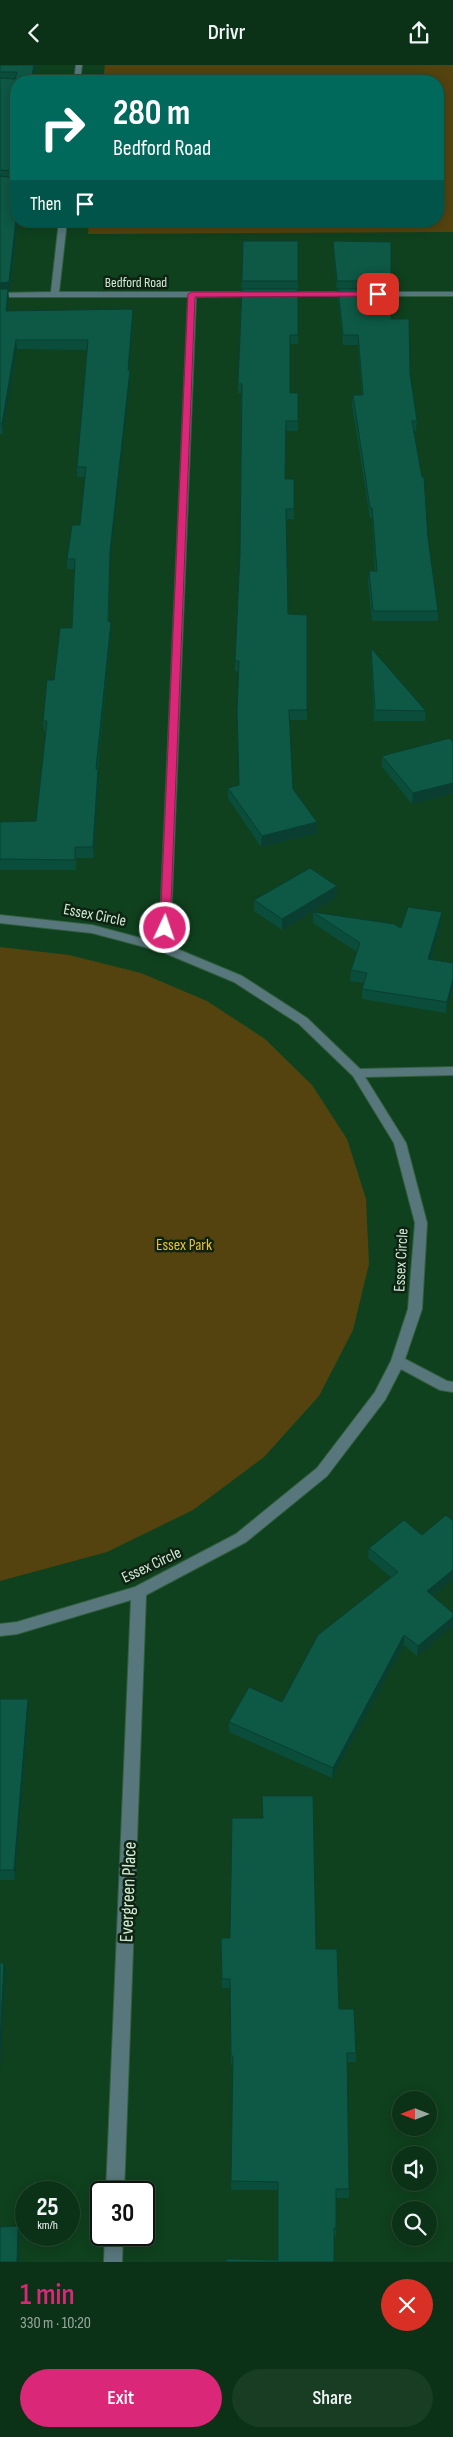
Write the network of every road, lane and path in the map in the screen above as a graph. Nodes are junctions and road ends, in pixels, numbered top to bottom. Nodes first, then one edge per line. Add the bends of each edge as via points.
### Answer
1 (62, 227) edge
2 (192, 294) junction
3 (453, 294) edge
4 (0, 295) edge
5 (55, 295) junction
6 (0, 919) edge
7 (164, 948) junction
8 (453, 1071) edge
9 (357, 1073) junction
10 (398, 1361) junction
11 (453, 1387) edge
12 (139, 1592) junction
13 (0, 1630) edge
14 (116, 2181) edge
15 (114, 2246) edge
16 (113, 2262) edge

1 - 5 street
2 - 3 street, Bedford Road
2 - 5 street, Bedford Road
2 - 7 street
4 - 5 street, Bedford Road
6 - 7 street, Essex Circle via 92,929
7 - 9 street, Essex Circle via 238,979 303,1021
8 - 9 street
9 - 10 street, Essex Circle via 400,1143 421,1223 415,1309
10 - 11 street via 445,1386
10 - 12 street, Essex Circle via 380,1396 322,1472 241,1538
12 - 13 street, Essex Circle via 17,1629
12 - 14 street, Evergreen Place
15 - 16 street

